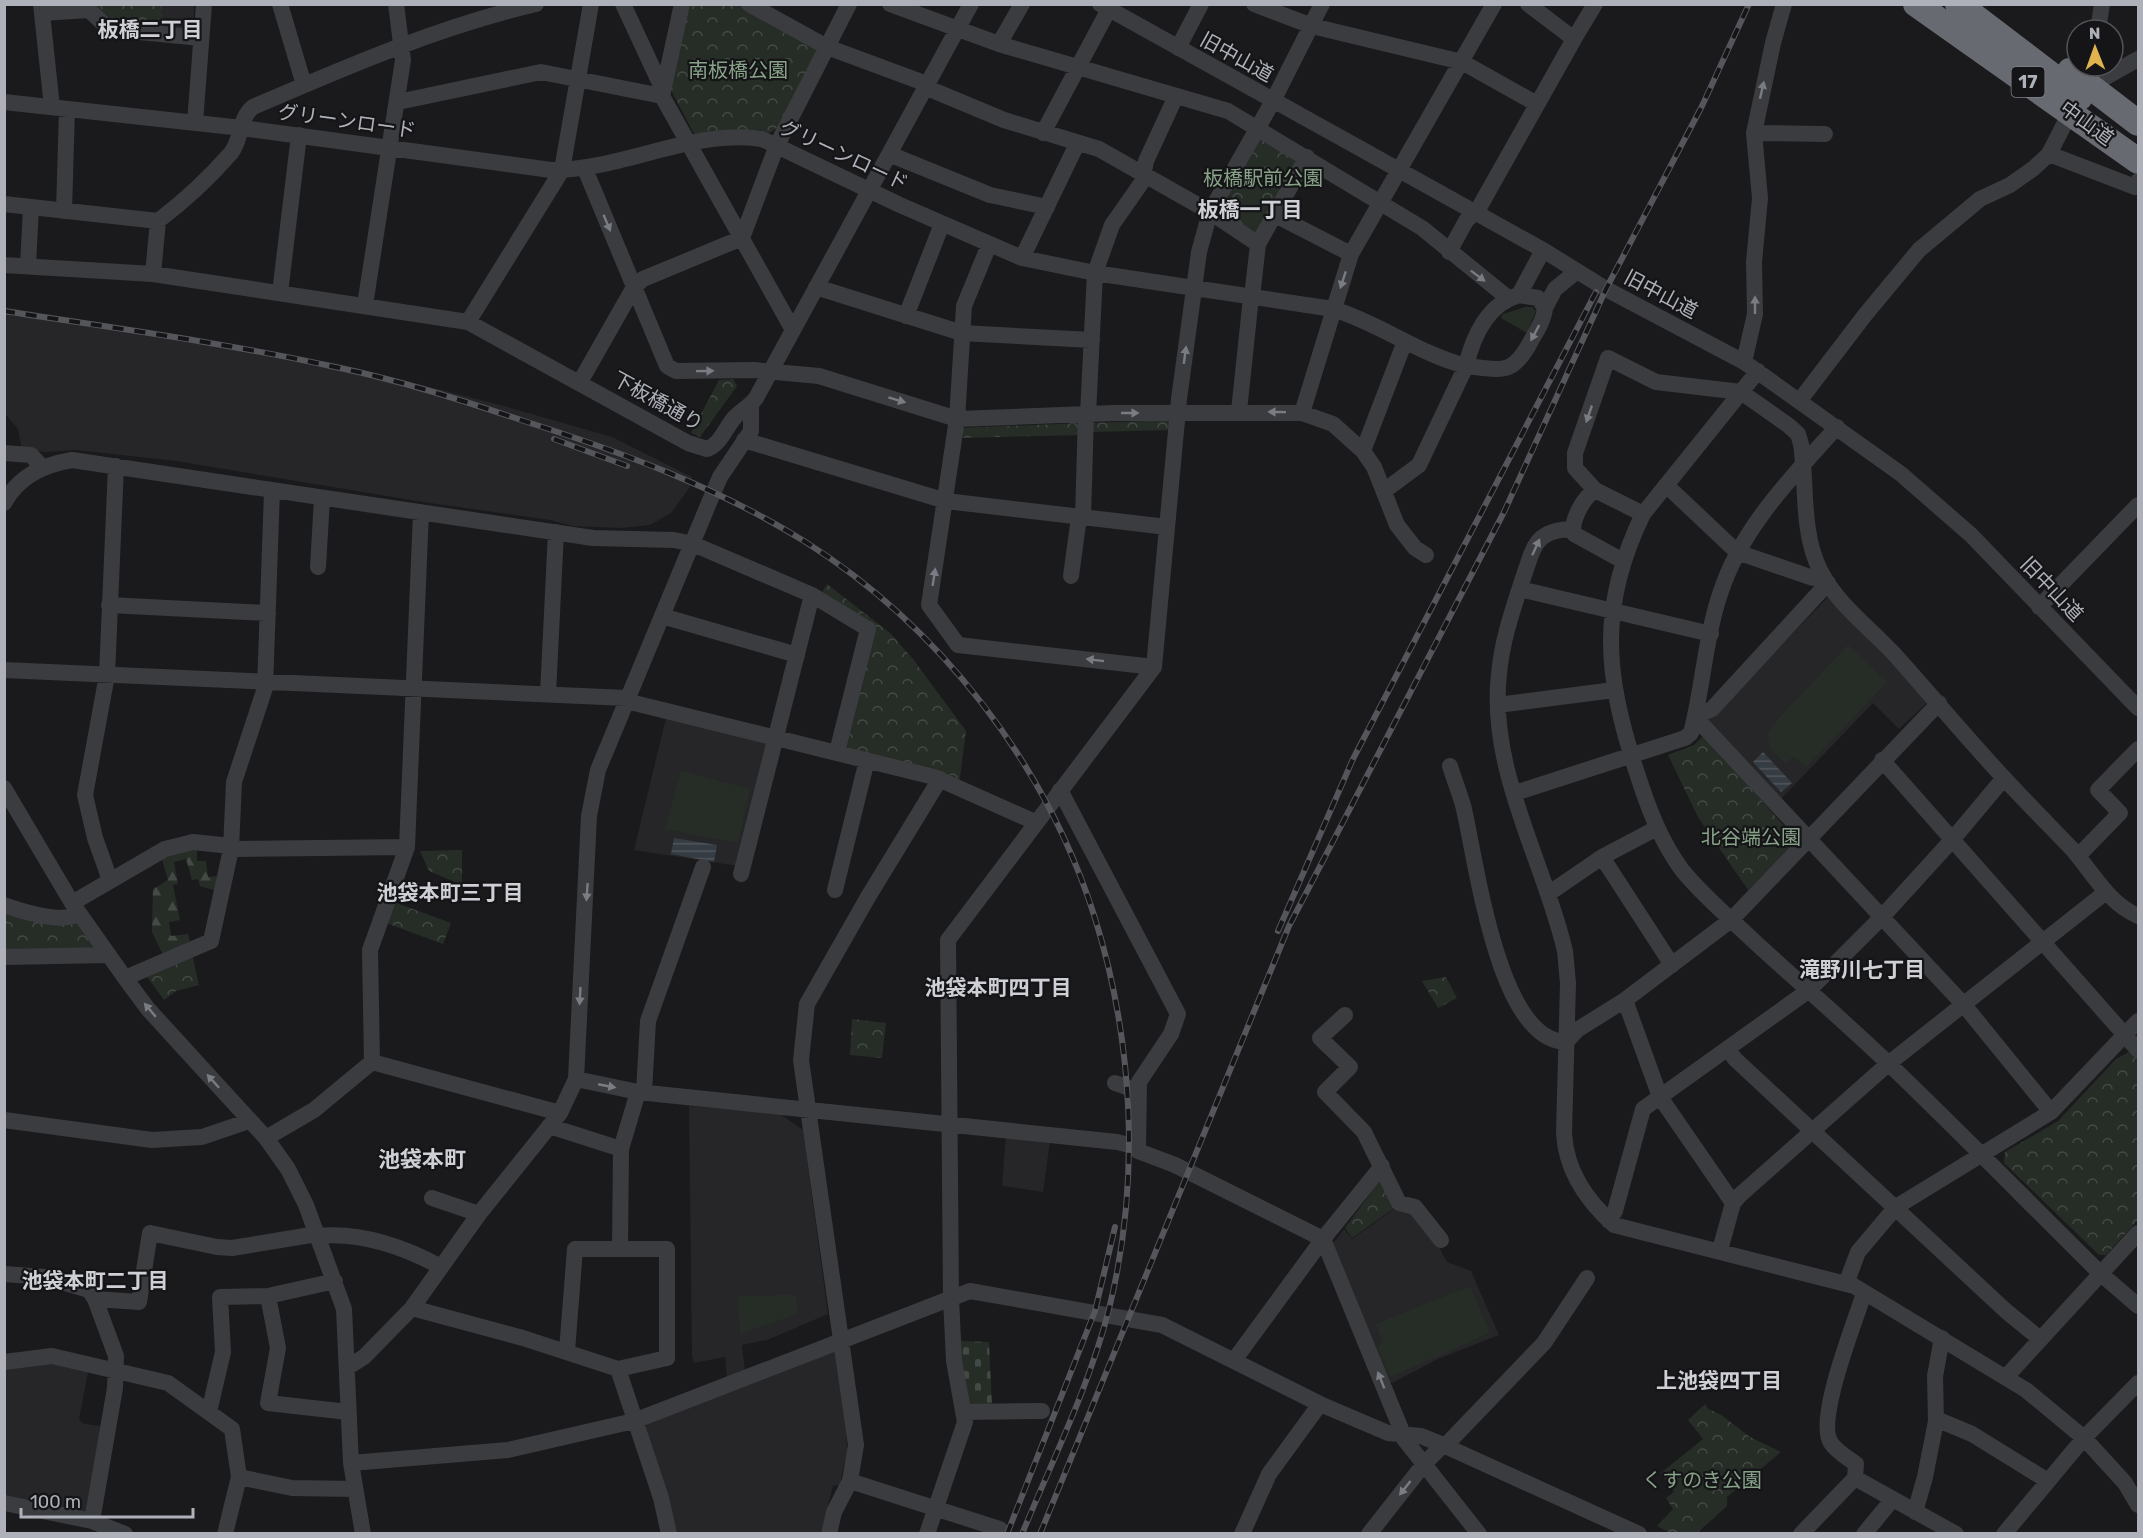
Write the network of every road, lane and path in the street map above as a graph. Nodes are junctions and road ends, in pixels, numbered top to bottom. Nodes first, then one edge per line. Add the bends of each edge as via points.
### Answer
1 (204, 4) edge
2 (280, 4) edge
3 (396, 4) edge
4 (536, 4) edge
5 (591, 4) edge
6 (623, 4) edge
7 (682, 4) edge
8 (749, 4) edge
9 (849, 4) edge
10 (890, 4) edge
11 (971, 4) edge
12 (1022, 4) edge
13 (1201, 4) edge
14 (1254, 4) edge
15 (1322, 4) edge
16 (1494, 4) edge
17 (1527, 4) edge
18 (1595, 4) edge
19 (1784, 4) edge
20 (1916, 4) edge
21 (1941, 4) edge
22 (1947, 4) edge
23 (1958, 4) edge
24 (1977, 4) edge
25 (1104, 7) edge
26 (41, 9) edge
27 (495, 9) edge
28 (1311, 26) junction
29 (957, 28) junction
30 (201, 38) junction
31 (1574, 39) junction
32 (999, 44) junction
33 (403, 45) junction
34 (827, 47) junction
35 (1178, 48) junction
36 (2065, 59) edge
37 (1462, 62) junction
38 (1078, 68) junction
39 (2091, 78) edge
40 (2094, 78) edge
41 (578, 79) junction
42 (2031, 83) junction
43 (304, 85) junction
44 (926, 86) junction
45 (662, 93) junction
46 (4, 95) edge
47 (1176, 96) junction
48 (1273, 101) junction
49 (5, 102) edge
50 (398, 102) junction
51 (1537, 104) junction
52 (60, 108) junction
53 (2071, 111) junction
54 (195, 123) junction
55 (2139, 123) edge
56 (1259, 127) junction
57 (242, 128) junction
58 (1043, 133) junction
59 (1754, 133) junction
60 (1826, 134) dead end
61 (299, 135) junction
62 (690, 143) junction
63 (777, 144) junction
64 (1077, 144) junction
65 (2139, 145) edge
66 (390, 148) junction
67 (889, 153) junction
68 (2049, 154) junction
69 (1307, 157) junction
70 (2139, 161) edge
71 (585, 169) junction
72 (562, 170) junction
73 (1398, 172) junction
74 (1144, 174) junction
75 (2139, 181) edge
76 (869, 190) junction
77 (1380, 202) junction
78 (4, 204) edge
79 (31, 207) junction
80 (1047, 207) junction
81 (64, 211) junction
82 (1210, 212) junction
83 (1473, 213) junction
84 (1275, 215) junction
85 (158, 221) junction
86 (942, 224) junction
87 (742, 238) junction
88 (1258, 244) junction
89 (990, 245) junction
90 (1543, 250) junction
91 (1449, 252) junction
92 (1351, 254) junction
93 (1022, 258) junction
94 (4, 265) edge
95 (28, 266) junction
96 (1577, 271) junction
97 (1095, 273) junction
98 (153, 274) junction
99 (634, 287) junction
100 (816, 287) junction
101 (1194, 288) junction
102 (280, 292) junction
103 (1252, 297) junction
104 (1514, 297) junction
105 (365, 305) junction
106 (1545, 308) junction
107 (1333, 309) junction
108 (906, 316) junction
109 (468, 322) junction
110 (793, 330) junction
111 (962, 333) junction
112 (1092, 340) junction
113 (1405, 341) junction
114 (1466, 366) junction
115 (1751, 367) junction
116 (770, 371) junction
117 (580, 382) junction
118 (1741, 392) junction
119 (1800, 400) junction
120 (751, 405) junction
121 (1239, 411) junction
122 (1178, 413) junction
123 (1302, 413) junction
124 (1087, 414) junction
125 (957, 419) junction
126 (1837, 427) junction
127 (744, 440) junction
128 (1363, 451) junction
129 (4, 453) edge
130 (1804, 465) junction
131 (116, 466) junction
132 (43, 468) junction
133 (1666, 485) junction
134 (1595, 490) junction
135 (272, 491) junction
136 (1384, 491) junction
137 (322, 498) junction
138 (946, 501) junction
139 (4, 503) edge
140 (2139, 505) edge
141 (421, 512) junction
142 (1643, 514) junction
143 (1081, 517) junction
144 (1167, 527) junction
145 (1573, 529) junction
146 (556, 532) junction
147 (693, 544) junction
148 (1737, 552) junction
149 (1426, 555) dead end
150 (1623, 561) junction
151 (318, 567) dead end
152 (1071, 576) dead end
153 (1826, 580) junction
154 (1520, 589) junction
155 (813, 595) junction
156 (109, 605) junction
157 (2039, 606) junction
158 (1612, 610) junction
159 (268, 613) junction
160 (662, 616) junction
161 (1711, 634) junction
162 (797, 656) junction
163 (1154, 667) junction
164 (4, 670) edge
165 (107, 675) junction
166 (265, 681) junction
167 (414, 689) junction
168 (1614, 690) junction
169 (548, 694) junction
170 (627, 699) junction
171 (1939, 703) junction
172 (1498, 705) junction
173 (2139, 708) edge
174 (1695, 717) junction
175 (775, 737) junction
176 (2139, 749) edge
177 (837, 752) junction
178 (1631, 755) junction
179 (867, 760) junction
180 (1882, 760) junction
181 (1450, 766) dead end
182 (2004, 778) junction
183 (940, 779) junction
184 (4, 788) edge
185 (1060, 790) junction
186 (1515, 793) junction
187 (1035, 822) junction
188 (1657, 828) junction
189 (1809, 840) junction
190 (1952, 840) junction
191 (231, 847) junction
192 (407, 847) junction
193 (2078, 856) junction
194 (1602, 857) junction
195 (704, 867) dead end
196 (741, 874) dead end
197 (110, 880) junction
198 (835, 890) dead end
199 (2106, 892) junction
200 (1548, 894) junction
201 (4, 905) edge
202 (76, 908) junction
203 (2139, 916) edge
204 (1881, 918) junction
205 (1731, 920) junction
206 (2043, 941) junction
207 (109, 955) junction
208 (4, 957) edge
209 (1672, 965) junction
210 (125, 978) junction
211 (1808, 991) junction
212 (1625, 1000) junction
213 (1964, 1005) junction
214 (1345, 1015) dead end
215 (2139, 1022) edge
216 (2125, 1036) junction
217 (1566, 1042) junction
218 (1728, 1048) junction
219 (2139, 1050) edge
220 (372, 1062) junction
221 (1888, 1064) junction
222 (576, 1079) junction
223 (1115, 1083) dead end
224 (1138, 1091) junction
225 (640, 1092) junction
226 (1660, 1097) junction
227 (810, 1112) junction
228 (2051, 1112) junction
229 (4, 1120) edge
230 (555, 1120) junction
231 (249, 1121) junction
232 (948, 1125) junction
233 (1814, 1131) junction
234 (267, 1138) junction
235 (1138, 1147) junction
236 (621, 1149) junction
237 (1980, 1155) junction
238 (1383, 1166) junction
239 (432, 1198) dead end
240 (1733, 1203) junction
241 (1896, 1207) junction
242 (479, 1214) junction
243 (1609, 1221) junction
244 (2139, 1233) edge
245 (317, 1235) junction
246 (1323, 1239) junction
247 (1441, 1240) dead end
248 (620, 1248) junction
249 (1720, 1250) junction
250 (441, 1267) junction
251 (4, 1274) edge
252 (2101, 1274) junction
253 (1587, 1278) dead end
254 (335, 1281) junction
255 (1846, 1284) junction
256 (1864, 1293) junction
257 (267, 1296) junction
258 (951, 1298) junction
259 (95, 1299) junction
260 (2139, 1306) edge
261 (412, 1308) junction
262 (1942, 1338) junction
263 (2039, 1338) junction
264 (840, 1341) junction
265 (567, 1351) junction
266 (1235, 1359) junction
267 (4, 1362) edge
268 (348, 1367) junction
269 (618, 1369) junction
270 (115, 1372) junction
271 (2006, 1377) junction
272 (2139, 1383) edge
273 (1320, 1404) junction
274 (1042, 1411) dead end
275 (209, 1412) junction
276 (348, 1412) junction
277 (963, 1412) junction
278 (1936, 1419) junction
279 (634, 1421) junction
280 (1402, 1435) junction
281 (2084, 1438) junction
282 (1444, 1445) junction
283 (351, 1463) junction
284 (1424, 1464) junction
285 (239, 1477) junction
286 (1855, 1478) junction
287 (850, 1481) junction
288 (2048, 1481) junction
289 (355, 1489) junction
290 (1892, 1500) junction
291 (4, 1503) edge
292 (2139, 1505) edge
293 (935, 1508) junction
294 (1915, 1512) junction
295 (92, 1521) junction
296 (1000, 1529) dead end
297 (125, 1533) edge
298 (225, 1533) edge
299 (363, 1533) edge
300 (669, 1533) edge
301 (828, 1533) edge
302 (927, 1533) edge
303 (1242, 1533) edge
304 (1369, 1533) edge
305 (1479, 1533) edge
306 (1639, 1533) edge
307 (1801, 1533) edge
308 (1864, 1533) edge
309 (1953, 1533) edge
310 (2004, 1533) edge

1 - 30 street
2 - 43 street
3 - 33 street
4 - 27 street
5 - 41 street
6 - 45 street
7 - 45 street
8 - 34 street
9 - 34 street
10 - 29 street
11 - 29 street, 下板橋通り
12 - 32 street
13 - 35 street
14 - 28 street
15 - 28 street
16 - 37 street
17 - 31 street
18 - 31 street
59 -> 19 street
20 - 42 highway, 中山道 / 17
21 - 42 highway
22 - 65 highway
23 - 65 highway
24 - 36 highway, 中山道 / 17
25 - 35 street, 旧中山道
25 - 38 street
26 - 30 street via 89,10 109,29
26 - 52 street
27 - 33 street
28 - 37 street
28 - 48 street
29 - 32 street
29 - 44 street, 下板橋通り
30 - 54 street
31 - 51 street
32 - 38 street
33 - 43 street
33 - 50 street
34 - 44 street
34 - 63 street
35 - 48 street, 旧中山道
37 - 51 street
37 - 73 street
38 - 47 street
38 - 58 street
39 - 53 street
40 - 55 highway, 中山道 / 17
41 - 45 street
41 - 50 street via 541,72
41 - 72 street
42 - 53 highway, 中山道 / 17
43 - 57 street via 253,107
44 - 58 street
44 - 67 street, 下板橋通り
45 - 62 street
46 - 49 street
47 - 56 street via 1228,111
47 - 74 street via 1146,161
48 - 56 street
48 - 73 street, 旧中山道
49 - 52 street, グリーンロード
50 - 66 street
51 - 83 street
52 - 54 street, グリーンロード
52 - 81 street
53 - 68 street
53 - 70 highway, 中山道 / 17
54 - 57 street, グリーンロード
56 - 69 street
56 - 82 street
57 - 61 street, グリーンロード
57 - 85 street via 230,153
58 - 64 street
59 - 60 street
115 -> 59 street via 1760,198
61 - 66 street, グリーンロード
61 - 102 street
62 - 63 street, グリーンロード via 753,137
62 - 71 street, グリーンロード
62 - 87 street
63 - 76 street, グリーンロード
63 - 87 street
64 - 74 street via 1099,149
64 - 80 street
66 - 72 street, グリーンロード
66 - 105 street
67 - 76 street, 下板橋通り
67 - 80 street via 964,186
68 - 75 street via 2134,187
68 - 119 street via 2010,185 1980,199 1919,250
69 - 77 street
69 - 84 street
71 - 72 street, グリーンロード
71 -> 99 street
72 - 109 street
73 - 77 street
73 - 83 street, 旧中山道
74 - 82 street
74 - 97 street via 1112,225
76 - 86 street, グリーンロード
76 - 100 street, 下板橋通り
77 - 91 street via 1422,228
77 - 92 street
78 - 79 street
79 - 81 street
79 - 95 street
80 - 93 street
81 - 85 street
82 - 88 street
82 - 101 street
83 - 90 street, 旧中山道
83 - 91 street
84 - 88 street
84 - 92 street
85 - 98 street
86 - 89 street, グリーンロード
86 - 108 street
87 - 99 street via 643,279
87 - 110 street
88 - 103 street
89 - 93 street, グリーンロード
89 - 111 street via 964,306
90 - 96 street, 旧中山道
90 - 104 street
91 -> 104 street
92 -> 107 street
93 - 97 street, グリーンロード
94 - 95 street, 下板橋通り
95 - 98 street, 下板橋通り
96 - 106 street, グリーンロード via 1556,290
96 - 115 street, 旧中山道
97 - 101 street, グリーンロード
97 - 112 street
98 - 102 street, 下板橋通り
99 -> 116 street via 667,366 676,372
99 - 117 street
100 - 108 street
100 - 110 street, 下板橋通り
101 - 103 street, グリーンロード
122 -> 101 street
102 - 105 street, 下板橋通り
103 - 107 street, グリーンロード
103 - 121 street
104 - 106 street via 1538,298
104 - 114 street via 1496,305 1488,315
105 - 109 street, 下板橋通り
106 -> 114 street, グリーンロード via 1524,355 1512,367 1500,370
107 - 113 street, グリーンロード
107 - 123 street
108 - 111 street
109 - 117 street, 下板橋通り
110 - 116 street, 下板橋通り
111 - 112 street
111 - 125 street
112 - 124 street
113 - 114 street, グリーンロード
113 - 128 street
114 - 136 street via 1419,465
115 - 118 street
115 - 119 street, 旧中山道
116 - 120 street, 下板橋通り
116 -> 125 street via 829,379
117 - 120 street, 下板橋通り via 701,449 716,444 736,416
118 - 130 street via 1798,434
118 - 133 street
118 -> 134 street via 1656,382 1608,358 1574,459 1577,472
119 - 126 street, 旧中山道
120 - 127 street via 752,426
121 - 122 street
123 -> 121 street
124 -> 122 street
122 - 144 street
123 - 128 street via 1333,424
124 - 125 street
124 - 143 street
125 - 138 street
126 - 130 street
126 - 157 street, 旧中山道 via 1901,474 1971,536
127 - 138 street
127 - 147 street via 720,477
128 - 136 street
129 - 132 street via 31,455
130 - 148 street via 1768,506
130 - 153 street via 1808,525 1815,557
131 - 132 street via 72,460
131 - 135 street
131 - 156 street
132 - 139 street via 23,478
133 - 142 street
133 - 148 street
134 - 142 street
134 - 145 street via 1589,494
135 - 137 street
135 - 159 street
136 - 149 street via 1397,525 1415,548
137 - 141 street
137 - 151 street
138 - 143 street
163 -> 138 street via 958,645 929,605
140 - 157 street
141 - 146 street
141 - 167 street
142 - 150 street
143 - 144 street
143 - 152 street
144 - 163 street
145 - 150 street via 1577,537
154 -> 145 street via 1539,538
146 - 147 street
146 - 169 street
147 - 155 street
147 - 160 street
148 - 153 street
148 - 161 street via 1720,595
150 - 158 street
153 - 171 street via 1835,595
153 - 174 street via 1712,710
154 - 158 street
154 - 172 street via 1508,620 1498,674
155 - 162 street
155 - 177 street via 868,629
156 - 159 street
156 - 165 street
157 - 173 street, 旧中山道
158 - 161 street
158 - 168 street via 1610,656
159 - 166 street
160 - 162 street
160 - 170 street
161 - 174 street
162 - 175 street
163 - 185 street
164 - 165 street
165 - 166 street
165 - 197 street via 85,795
166 - 167 street
166 - 191 street via 234,782
167 - 169 street
167 - 192 street
168 - 172 street
168 - 178 street
169 - 170 street
170 - 175 street
170 -> 222 street via 593,789
171 - 180 street
171 - 182 street
172 - 186 street via 1504,756
174 - 178 street via 1691,733 1685,738
174 - 189 street
175 - 177 street
175 - 196 street
176 - 193 street via 2098,790 2120,813
177 - 179 street
178 - 186 street
178 - 188 street
179 - 183 street
179 - 198 street
180 - 189 street
180 - 190 street
181 - 217 street via 1463,805 1487,924 1514,1000 1545,1038
182 - 190 street
182 - 193 street
183 - 187 street
183 - 227 street via 807,1004 800,1051
184 - 202 street
185 - 187 street
185 - 224 street via 1178,1014 1171,1034 1139,1082
186 - 200 street
187 - 232 street via 948,940
188 - 194 street
188 - 205 street via 1681,868
189 - 204 street
189 - 205 street
190 - 204 street
190 - 206 street
191 - 192 street
191 - 197 street via 202,842 177,845
191 - 210 street via 211,941
192 - 220 street via 370,950
193 - 199 street
194 - 200 street
194 - 209 street
195 - 225 street via 648,1021
197 - 202 street
199 - 203 street via 2120,906
199 - 206 street
200 - 217 street via 1565,951
201 - 202 street via 54,917 75,916
202 - 207 street
204 - 211 street
204 - 213 street
205 - 209 street
205 - 211 street
206 - 213 street
206 - 216 street
207 - 208 street
207 - 210 street
209 - 212 street
231 -> 210 street
211 - 218 street
211 - 221 street
212 - 217 street via 1577,1030
212 - 226 street
213 - 221 street
213 - 228 street
214 - 238 street via 1320,1038 1350,1067 1325,1092 1364,1132
215 - 216 street
216 - 219 street
216 - 228 street
217 - 243 street via 1565,1150 1571,1170 1586,1195
218 - 226 street
218 - 233 street via 1735,1059
220 - 230 street
220 - 234 street via 314,1110
221 - 233 street
221 - 237 street
222 -> 225 street
222 - 230 street
223 - 224 street
224 - 235 street
225 - 227 street
225 - 236 street
226 - 240 street
226 - 243 street via 1643,1109
227 - 232 street
227 - 264 street
228 - 237 street
229 - 231 street via 152,1140 202,1137
230 - 236 street
230 - 242 street
231 - 234 street
232 - 235 street
232 - 258 street
233 - 240 street
233 - 241 street
234 - 245 street via 288,1169
235 - 246 street via 1138,1151 1175,1165
236 - 248 street
237 - 241 street
237 - 252 street
238 - 246 street
238 - 247 street via 1399,1203 1415,1207
239 - 242 street
240 - 249 street
241 - 255 street via 1858,1252
241 - 263 street
242 - 250 street
243 - 249 street
244 - 252 street
245 - 250 street via 347,1236 392,1246
245 - 254 street
245 - 259 street via 232,1248 150,1233 140,1302
246 - 266 street
280 -> 246 street
248 - 265 street via 574,1249
248 - 269 street via 667,1249 667,1358
249 - 255 street
250 - 261 street
251 - 259 street via 80,1285
252 - 260 street
252 - 263 street
253 - 282 street via 1544,1343
254 - 257 street
254 - 268 street via 345,1309
255 - 256 street
256 - 262 street
256 - 286 street via 1829,1402 1827,1422 1831,1443 1856,1464
257 - 275 street via 220,1297 223,1352
257 - 276 street via 278,1348 268,1403
258 - 264 street
258 - 266 street via 970,1291 1155,1324
258 - 277 street via 954,1361
259 - 270 street via 116,1356
261 - 265 street
261 - 268 street via 364,1357
262 - 271 street
262 - 278 street via 1935,1376
263 - 271 street
264 - 279 street
264 - 287 street via 856,1445
265 - 269 street
266 - 273 street
267 - 270 street via 52,1356
268 - 276 street
269 - 279 street
270 - 275 street via 168,1383
270 - 295 street
271 - 281 street
272 - 281 street
273 - 280 street via 1388,1433
273 - 303 street via 1269,1474
274 - 277 street
275 - 285 street via 232,1429
276 - 283 street
277 - 293 street via 965,1422
278 - 288 street via 1972,1434
278 - 294 street
279 - 283 street via 507,1449
279 - 300 street
280 - 282 street via 1421,1436
280 - 284 street
281 - 288 street
281 - 292 street via 2125,1483
282 - 284 street
282 - 306 street
283 - 289 street
284 -> 304 street
284 - 305 street
285 - 289 street via 292,1488
285 - 298 street
286 - 290 street
286 - 307 street
287 - 293 street
287 - 301 street
288 - 310 street
289 - 299 street
290 - 294 street
290 - 308 street
291 - 295 street
293 - 296 street
293 - 302 street
294 - 309 street
295 - 297 street

